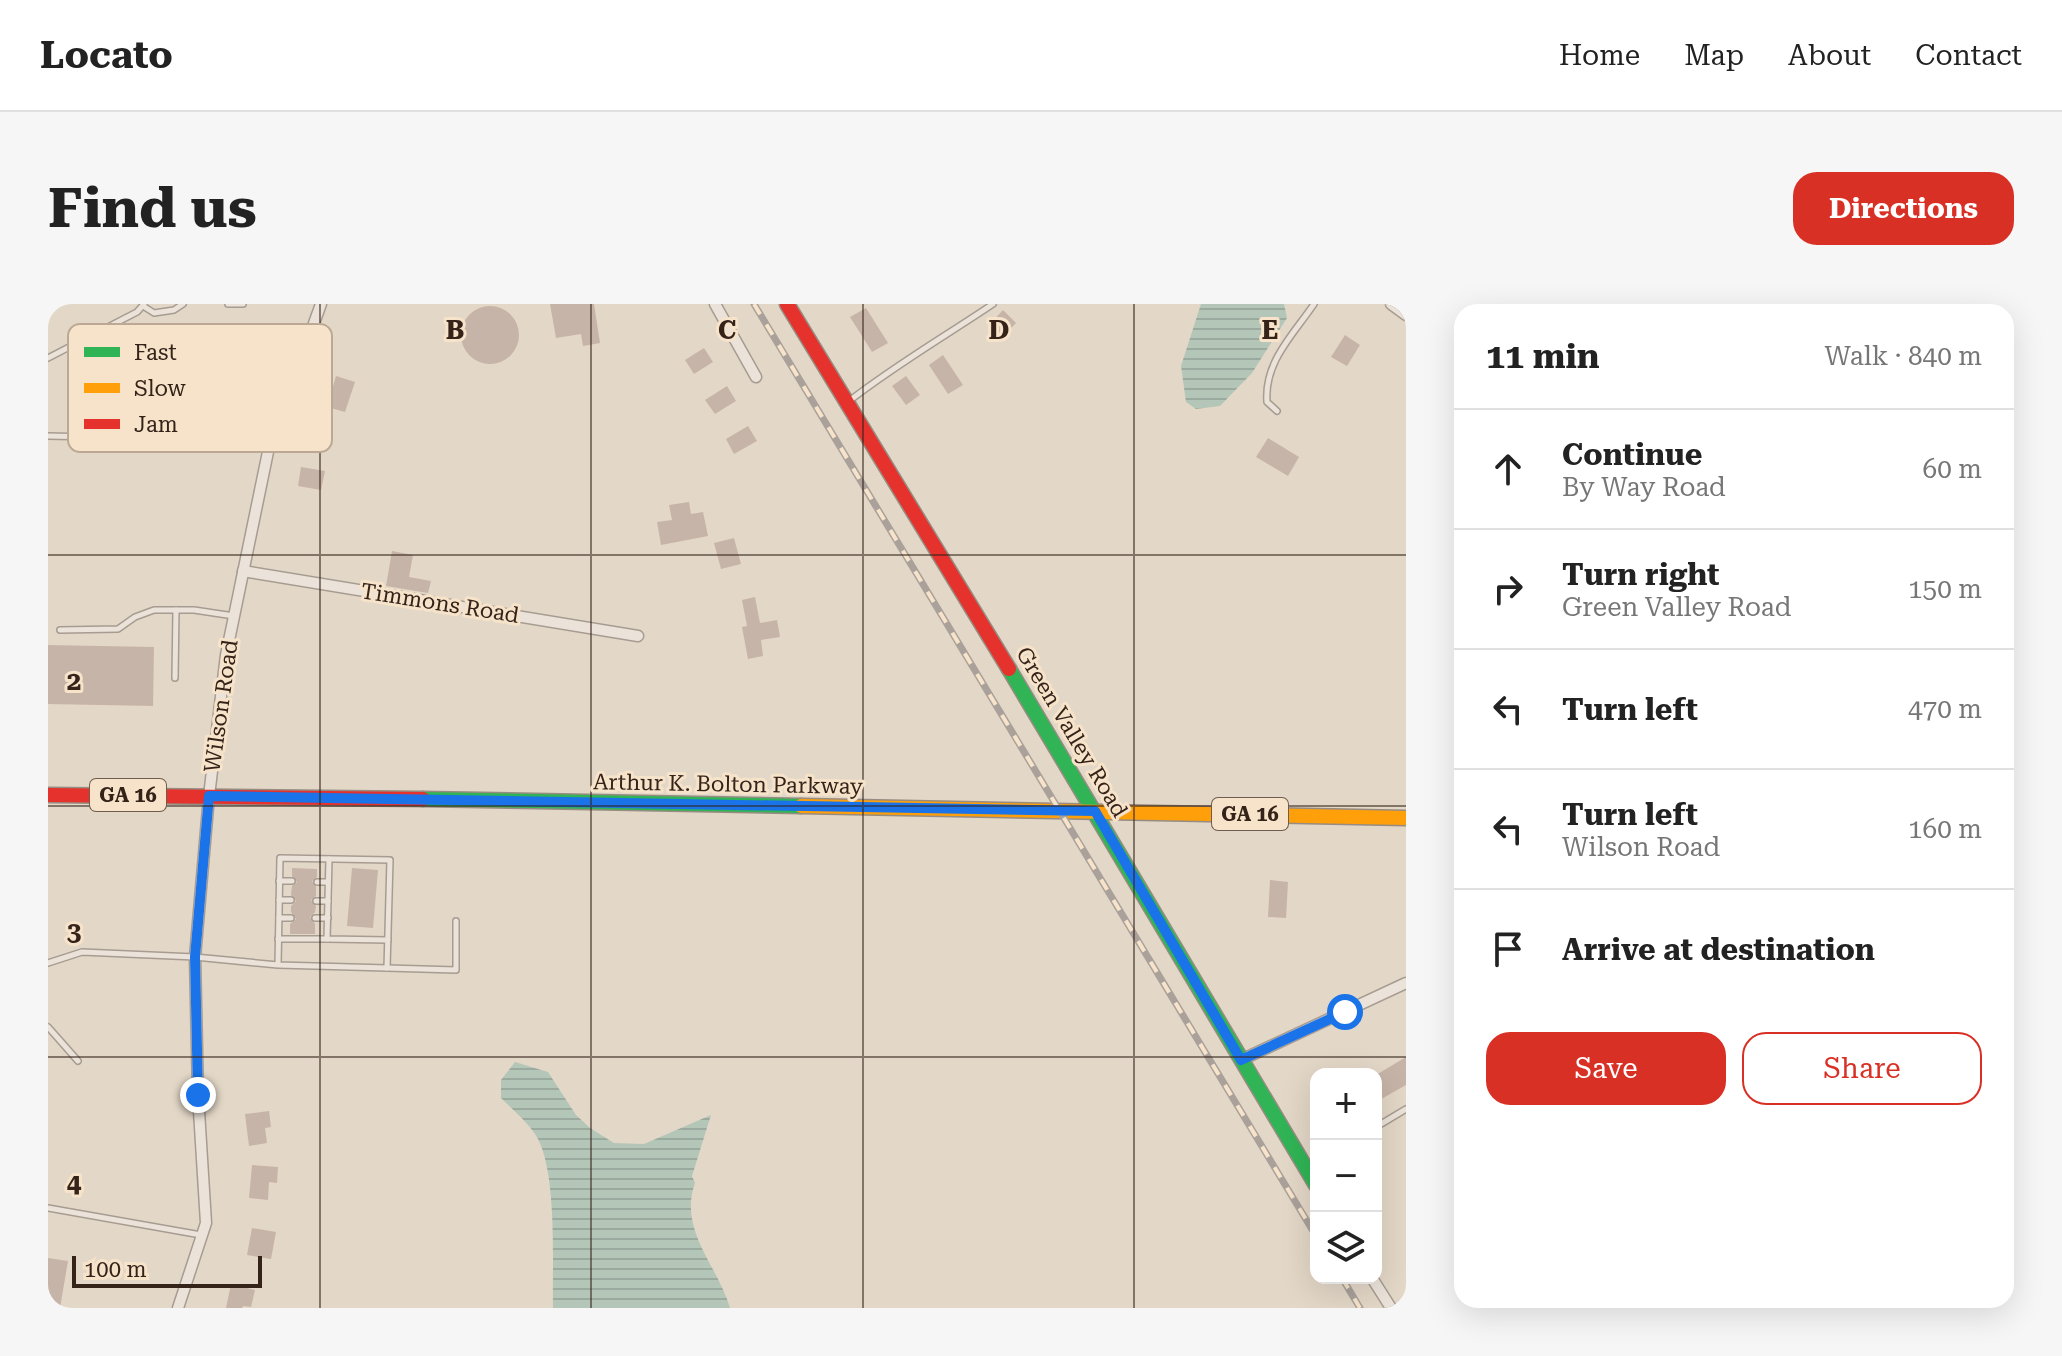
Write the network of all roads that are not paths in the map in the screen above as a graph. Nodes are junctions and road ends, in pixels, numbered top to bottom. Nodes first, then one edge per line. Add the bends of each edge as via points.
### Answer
1 (183, 304) edge
2 (228, 304) edge
3 (243, 304) edge
4 (715, 304) edge
5 (787, 304) edge
6 (993, 304) edge
7 (1314, 304) edge
8 (1391, 304) edge
9 (143, 305) edge
10 (318, 305) edge
11 (1406, 315) edge
12 (114, 324) edge
13 (311, 324) edge
14 (68, 348) edge
15 (48, 358) edge
16 (756, 377) dead end
17 (847, 403) junction
18 (1277, 411) dead end
19 (48, 436) edge
20 (68, 436) edge
21 (268, 452) edge
22 (243, 571) junction
23 (176, 610) junction
24 (235, 616) junction
25 (60, 630) dead end
26 (638, 636) dead end
27 (175, 678) dead end
28 (48, 795) edge
29 (209, 796) junction
30 (1095, 811) junction
31 (1406, 818) edge
32 (329, 859) junction
33 (279, 881) junction
34 (292, 881) dead end
35 (317, 882) dead end
36 (328, 882) junction
37 (279, 900) junction
38 (291, 900) dead end
39 (316, 901) dead end
40 (328, 901) junction
41 (279, 918) junction
42 (291, 918) dead end
43 (315, 918) dead end
44 (328, 918) junction
45 (456, 921) dead end
46 (278, 939) junction
47 (327, 939) junction
48 (388, 940) junction
49 (48, 955) edge
50 (195, 957) junction
51 (59, 959) junction
52 (48, 963) edge
53 (278, 965) junction
54 (387, 968) junction
55 (1406, 983) edge
56 (48, 1027) edge
57 (1241, 1060) junction
58 (78, 1061) dead end
59 (1406, 1109) edge
60 (1382, 1123) edge
61 (1310, 1170) edge
62 (48, 1208) edge
63 (202, 1235) junction
64 (1376, 1284) edge
65 (178, 1308) edge
66 (1391, 1308) edge

1 - 9 lane via 154,313
2 - 3 lane
4 - 16 street
5 - 17 main road, Green Valley Road
6 - 17 lane
7 - 18 lane via 1271,369 1267,402
8 - 11 street
9 - 12 lane
10 - 13 street, Wilson Road
14 - 15 lane
17 - 30 main road, Green Valley Road
19 - 20 lane
21 - 22 street, Wilson Road
22 - 24 street, Wilson Road
22 - 26 street, Timmons Road
23 - 24 lane
23 - 25 lane via 154,610 118,629
23 - 27 lane
24 - 29 street, Wilson Road
28 - 29 main road, Arthur K. Bolton Parkway / GA 16
29 - 30 main road, Arthur K. Bolton Parkway / GA 16
29 - 50 street, Wilson Road
30 - 31 main road, Arthur K. Bolton Parkway / GA 16
30 - 57 main road, Green Valley Road
32 - 33 lane via 280,858
32 - 36 lane
32 - 48 lane via 390,860
33 - 34 lane
33 - 37 lane
35 - 36 lane
36 - 40 lane
37 - 38 lane
37 - 41 lane
39 - 40 lane
40 - 44 lane
41 - 42 lane
41 - 46 lane
43 - 44 lane
44 - 47 lane
45 - 54 lane via 456,970
46 - 47 lane
46 - 53 lane
47 - 48 lane
48 - 54 lane
49 - 51 lane
50 - 51 lane via 82,952
50 - 53 lane
50 - 63 street, Wilson Road via 206,1223
51 - 52 lane
53 - 54 lane
55 - 57 street
56 - 58 lane
57 - 61 main road, Green Valley Road
59 - 60 lane
62 - 63 lane
63 - 65 street, Wilson Road
64 - 66 street

